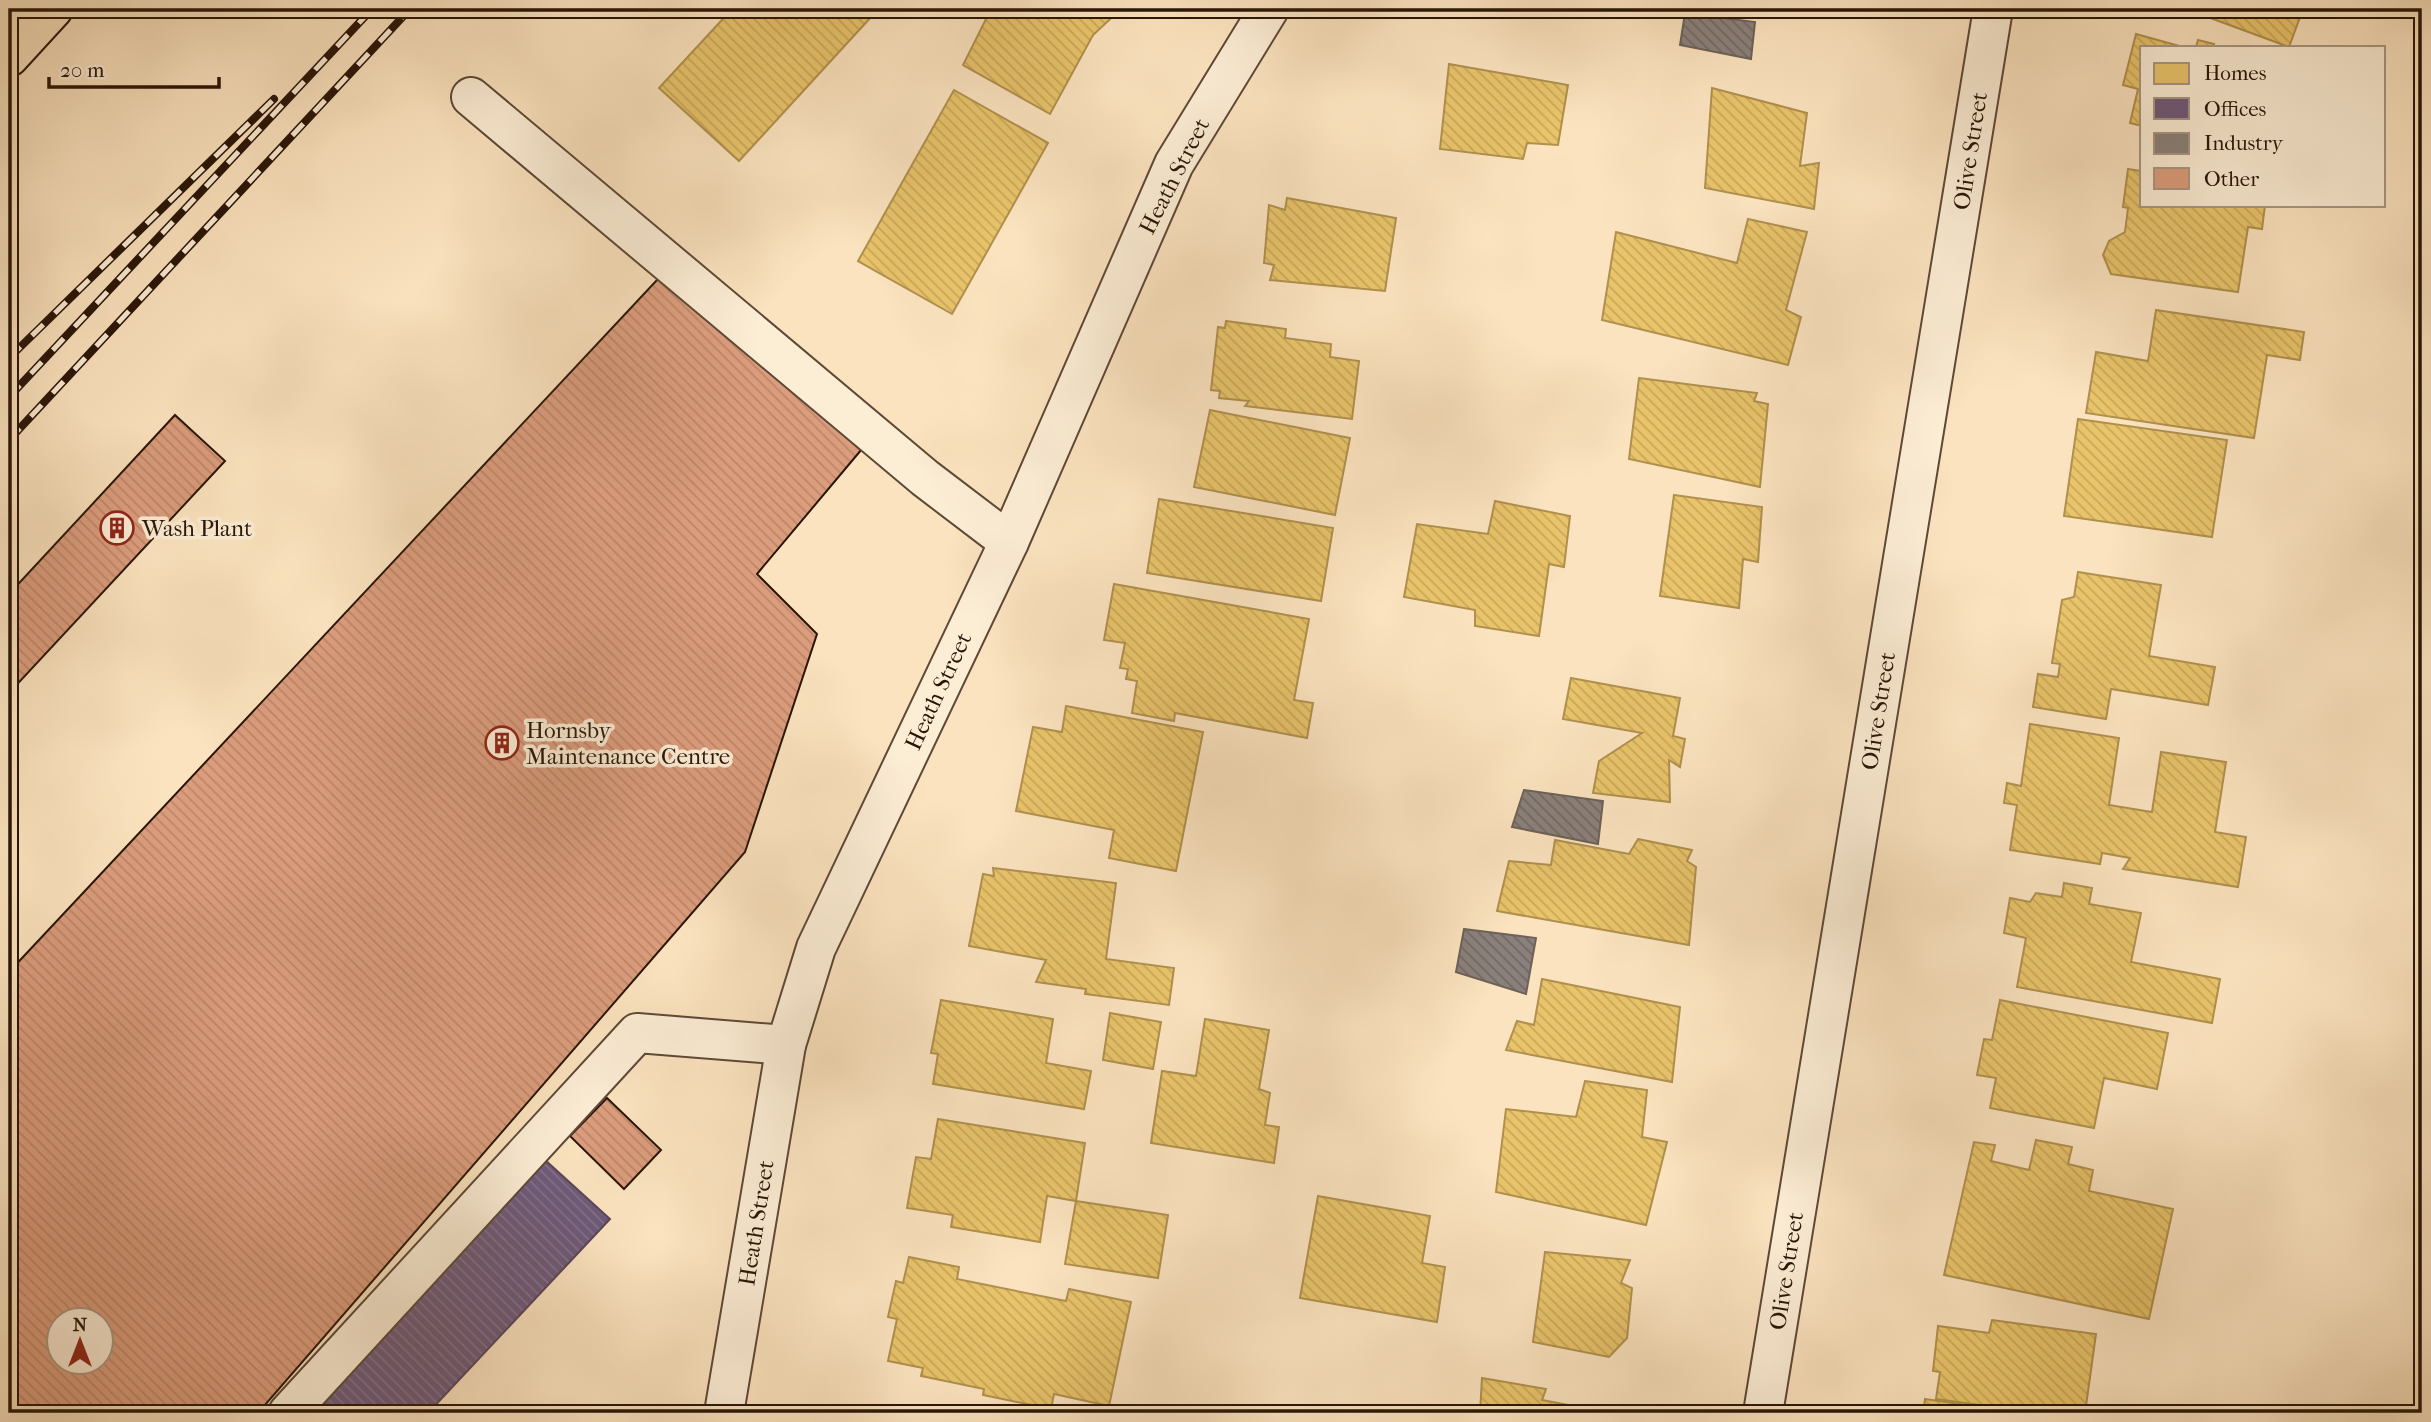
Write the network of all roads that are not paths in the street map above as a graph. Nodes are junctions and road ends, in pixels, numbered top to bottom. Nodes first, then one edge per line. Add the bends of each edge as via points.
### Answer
1 (53, 9) edge
2 (1269, 9) edge
3 (1993, 9) edge
4 (9, 57) edge
5 (471, 97) dead end
6 (1009, 542) junction
7 (786, 1045) junction
8 (288, 1413) edge
9 (724, 1413) edge
10 (1763, 1413) edge

1 - 4 main road
2 - 6 street, Heath Street via 1174,164
3 - 10 street, Olive Street
5 - 6 street via 925,478
6 - 7 street, Heath Street via 816,948
7 - 8 street via 637,1033
7 - 9 street, Heath Street

